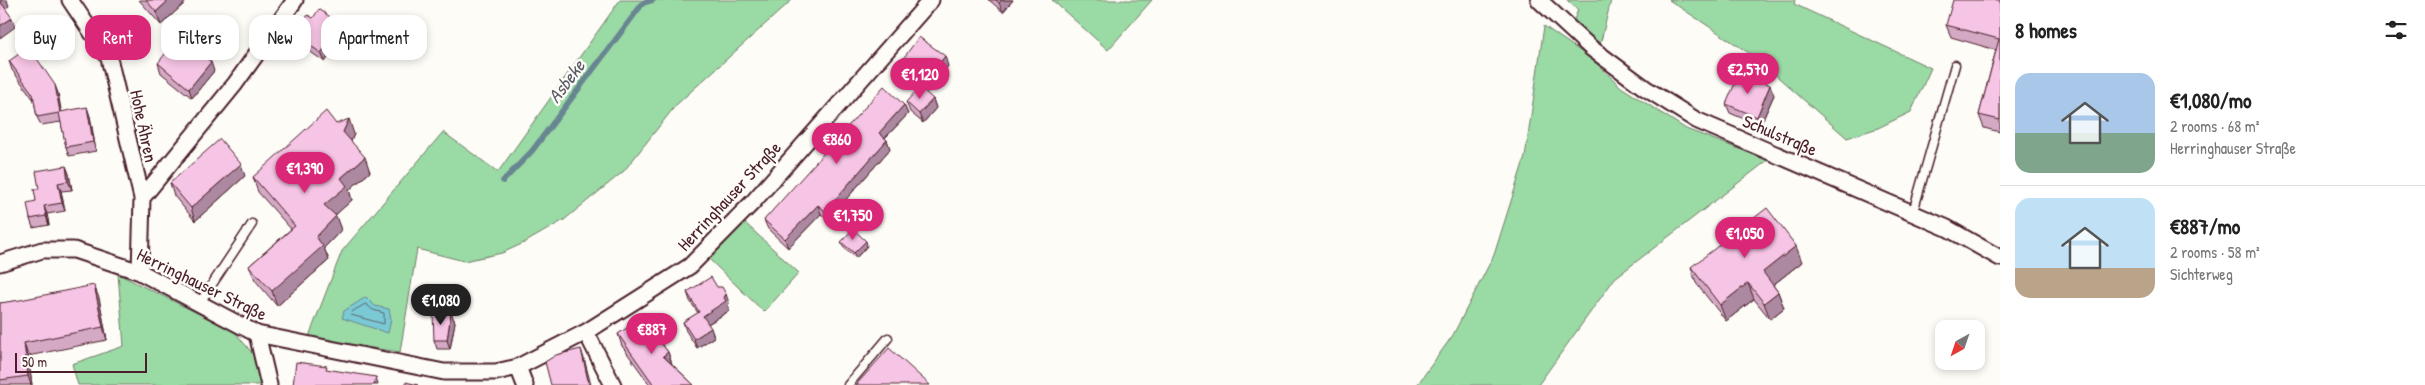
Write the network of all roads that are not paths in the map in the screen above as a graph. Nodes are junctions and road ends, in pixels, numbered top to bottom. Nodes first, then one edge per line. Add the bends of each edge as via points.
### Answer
1 (70, 0) edge
2 (295, 0) edge
3 (931, 0) edge
4 (1539, 0) edge
5 (1955, 65) dead end
6 (142, 198) junction
7 (1913, 212) junction
8 (252, 224) dead end
9 (2000, 258) edge
10 (0, 262) edge
11 (140, 272) junction
12 (199, 304) junction
13 (586, 332) junction
14 (257, 334) junction
15 (888, 338) dead end
16 (518, 367) junction
17 (269, 385) edge
18 (525, 385) edge
19 (614, 385) edge
20 (848, 385) edge

1 - 6 street, Hohe Ähren via 109,58
2 - 6 street via 235,84
3 - 13 street, Herringhauser Straße via 753,202 690,266
4 - 7 street, Schulstraße via 1591,48 1696,120
5 - 7 lane
6 - 11 street, Hohe Ähren
7 - 9 street, Schulstraße
8 - 12 lane
10 - 11 street, Herringhauser Straße via 42,250 74,250
11 - 12 street, Herringhauser Straße
12 - 14 street, Herringhauser Straße
13 - 16 street, Herringhauser Straße
13 - 19 street
14 - 16 street, Herringhauser Straße via 444,372 496,372
14 - 17 street
15 - 20 lane
16 - 18 street

